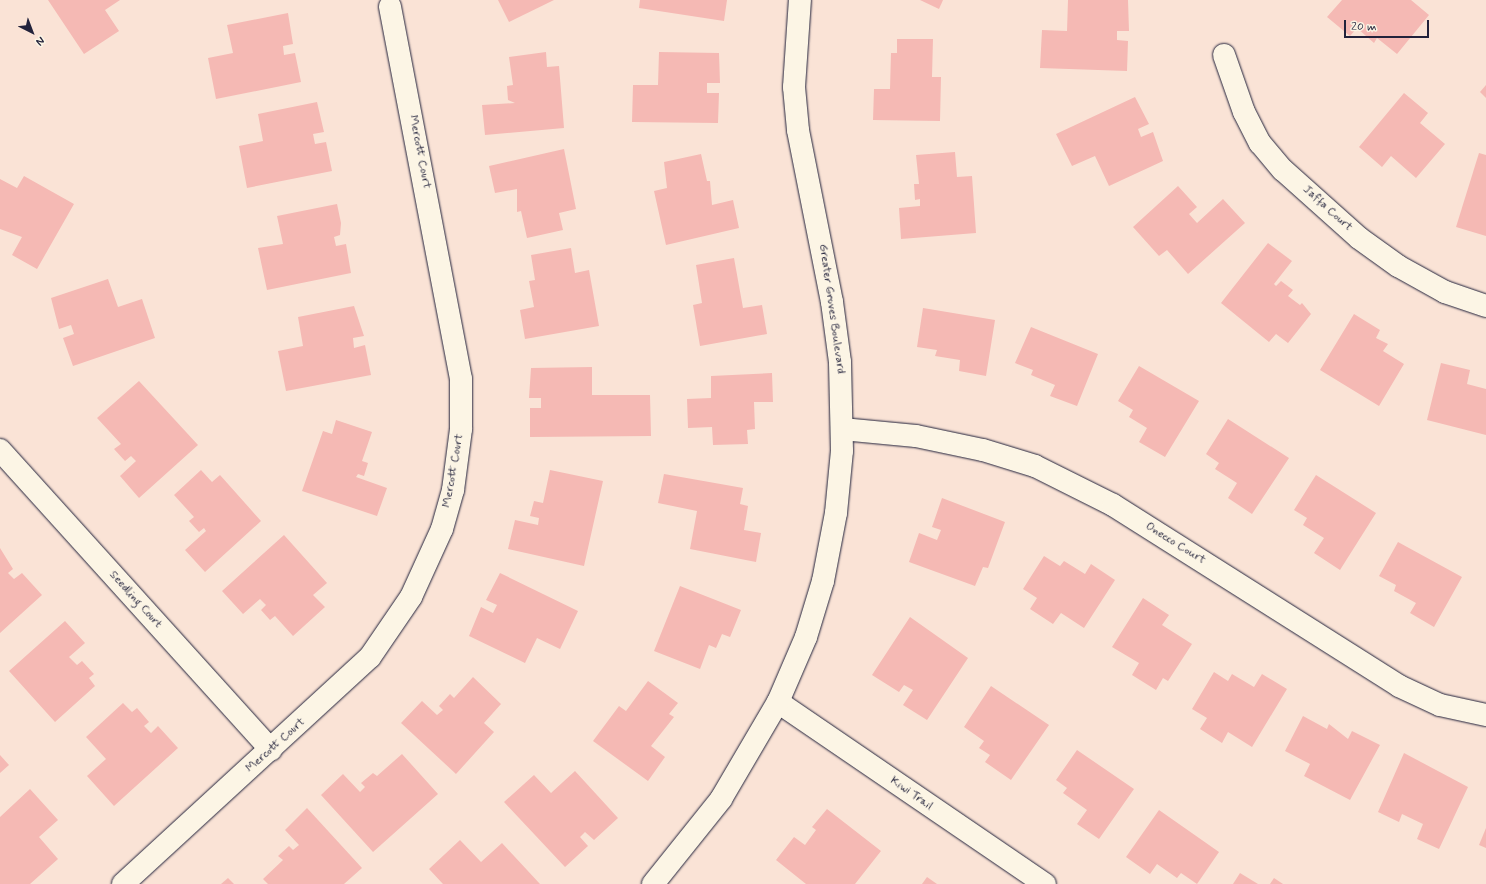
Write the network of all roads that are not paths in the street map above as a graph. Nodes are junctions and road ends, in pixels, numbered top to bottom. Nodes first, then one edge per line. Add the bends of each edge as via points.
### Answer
1 (800, 0) edge
2 (390, 8) dead end
3 (1224, 55) dead end
4 (1486, 306) edge
5 (842, 429) junction
6 (0, 450) edge
7 (778, 702) junction
8 (1486, 715) edge
9 (271, 750) junction
10 (123, 884) edge
11 (653, 884) edge
12 (1045, 884) edge

1 - 5 street, Greater Groves Boulevard via 794,87 797,122 832,302 840,362
2 - 9 street, Mercott Court via 458,351 461,429 453,490 429,561 385,637 333,695
3 - 4 street, Jaffa Court via 1244,112 1260,143 1283,170 1358,238 1398,266 1445,292
5 - 7 street, Greater Groves Boulevard via 836,513 823,581 806,637
5 - 8 street, Onecco Court via 916,436 983,450 1035,466 1113,505 1399,686 1440,705
6 - 9 street, Seedling Court
7 - 11 street, Greater Groves Boulevard via 721,799
7 - 12 street, Kiwi Trail
9 - 10 street, Mercott Court

